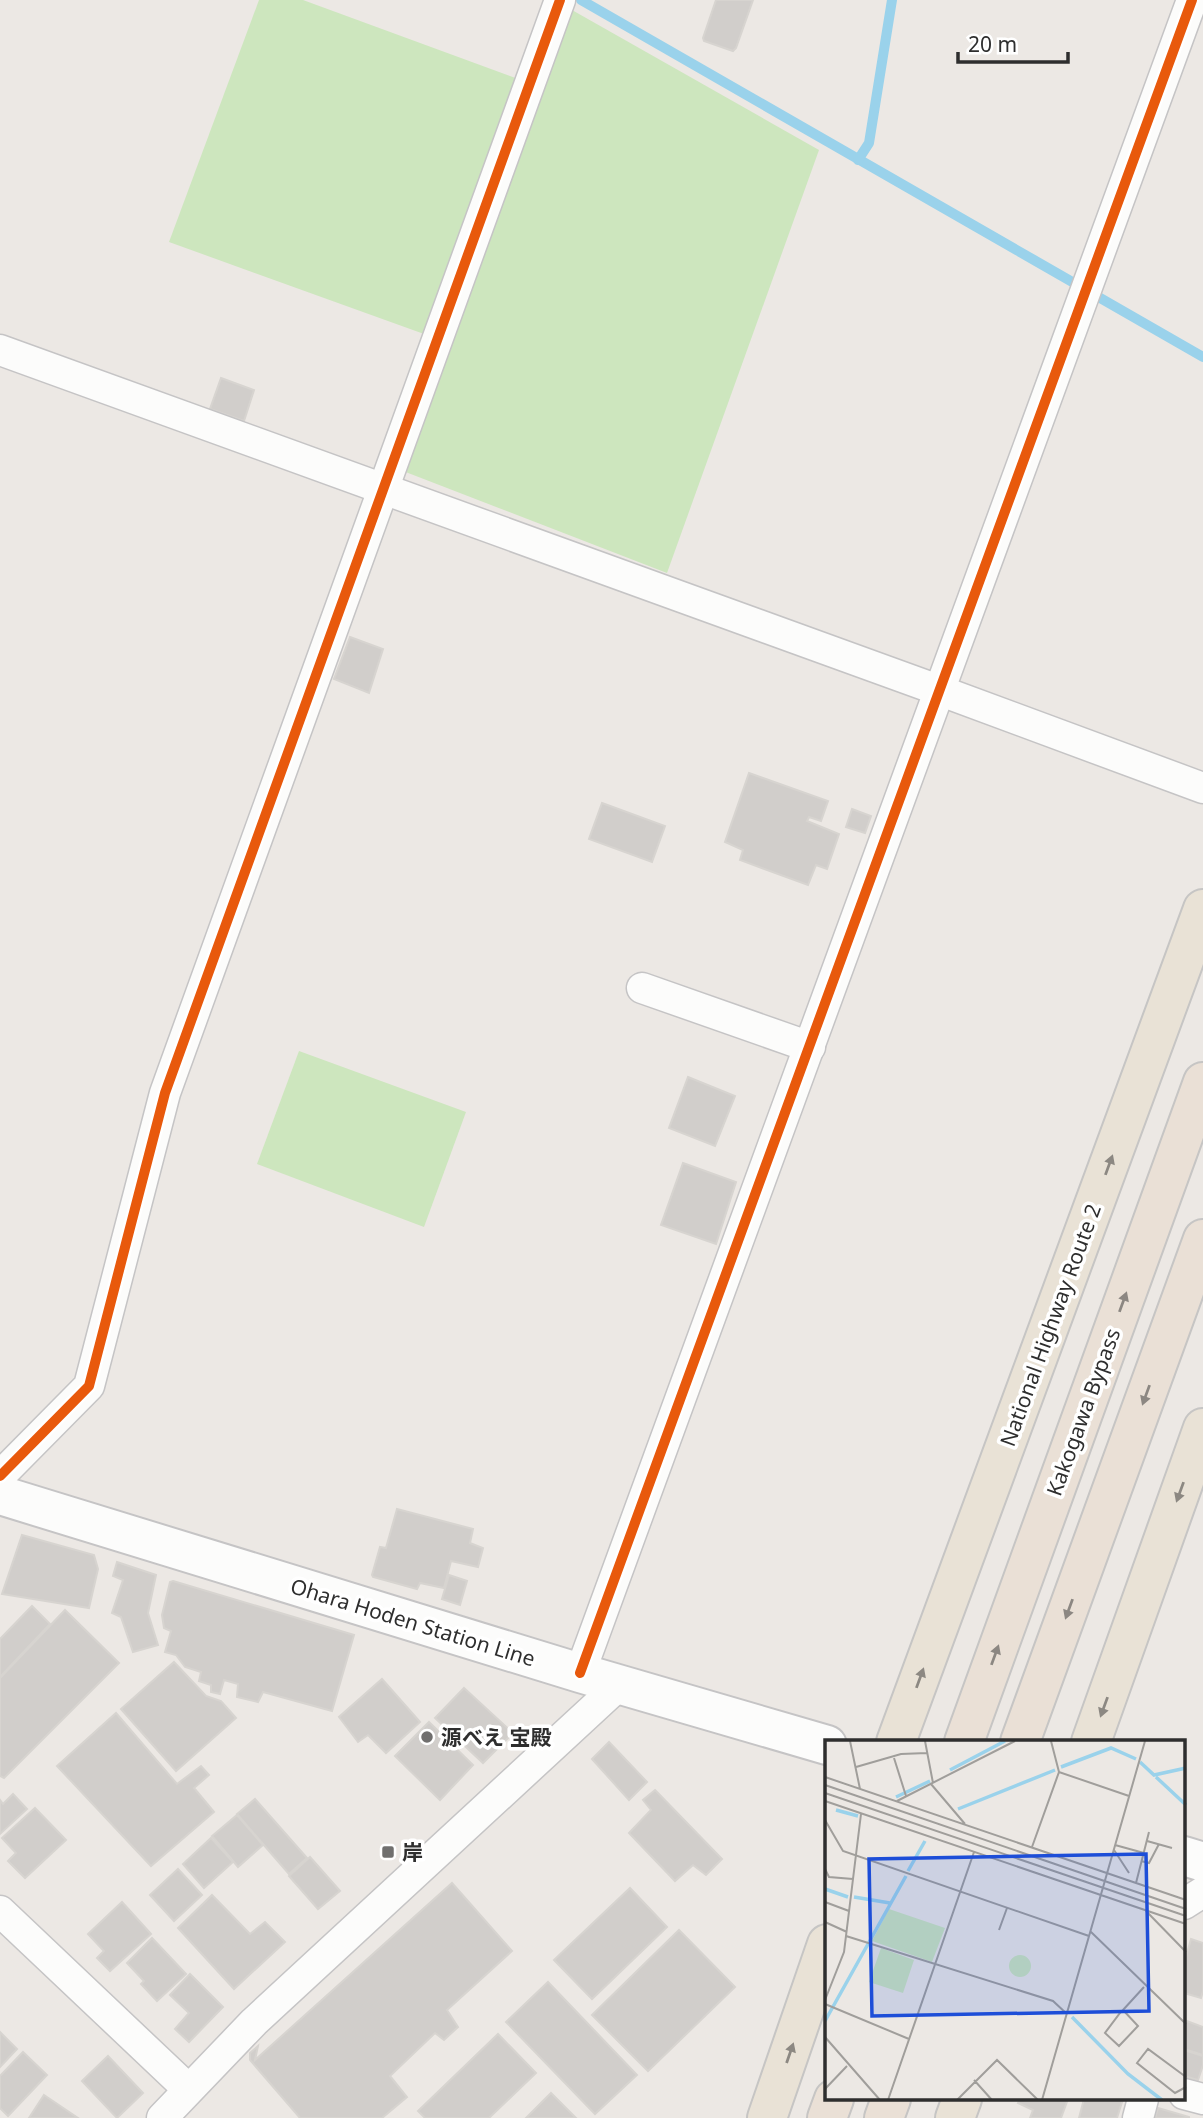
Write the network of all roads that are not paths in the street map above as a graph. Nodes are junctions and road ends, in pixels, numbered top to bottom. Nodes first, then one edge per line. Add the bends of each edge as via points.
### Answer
1 (1192, 0) edge
2 (559, 2) edge
3 (0, 350) edge
4 (384, 491) junction
5 (941, 691) junction
6 (1203, 788) edge
7 (1203, 909) edge
8 (642, 988) dead end
9 (810, 1047) junction
10 (1203, 1082) edge
11 (1203, 1239) edge
12 (1203, 1428) edge
13 (0, 1476) edge
14 (0, 1495) edge
15 (580, 1673) junction
16 (619, 1685) junction
17 (898, 1740) edge
18 (965, 1740) edge
19 (1021, 1740) edge
20 (1092, 1740) edge
21 (825, 1744) edge
22 (1186, 1857) edge
23 (1203, 1862) edge
24 (1203, 1892) edge
25 (1186, 1903) edge
26 (3, 1919) edge
27 (825, 1950) edge
28 (188, 2089) junction
29 (1186, 2095) edge
30 (1203, 2099) edge
31 (834, 2100) edge
32 (891, 2100) edge
33 (962, 2100) edge
34 (1143, 2100) edge
35 (765, 2117) edge
36 (162, 2118) edge
37 (827, 2118) edge
38 (884, 2118) edge
39 (955, 2118) edge
40 (1138, 2118) edge

1 - 5 street
2 - 4 street
3 - 4 street
4 - 5 street
4 - 13 street via 165,1093 89,1386
5 - 6 street
5 - 9 street
17 -> 7 highway, National Highway Route 2
8 - 9 street
9 - 15 street
18 -> 10 highway, Kakogawa Bypass
11 -> 19 highway
12 -> 20 highway
14 - 15 main road, Ohara Hoden Station Line
15 - 16 main road, Ohara Hoden Station Line
16 - 21 main road, Ohara Hoden Station Line
16 - 28 street via 254,2022
22 - 23 main road
24 - 25 street
26 - 28 street
35 -> 27 highway
28 - 36 street
29 - 30 street
31 - 37 highway
32 - 38 highway
33 - 39 highway
34 - 40 street

